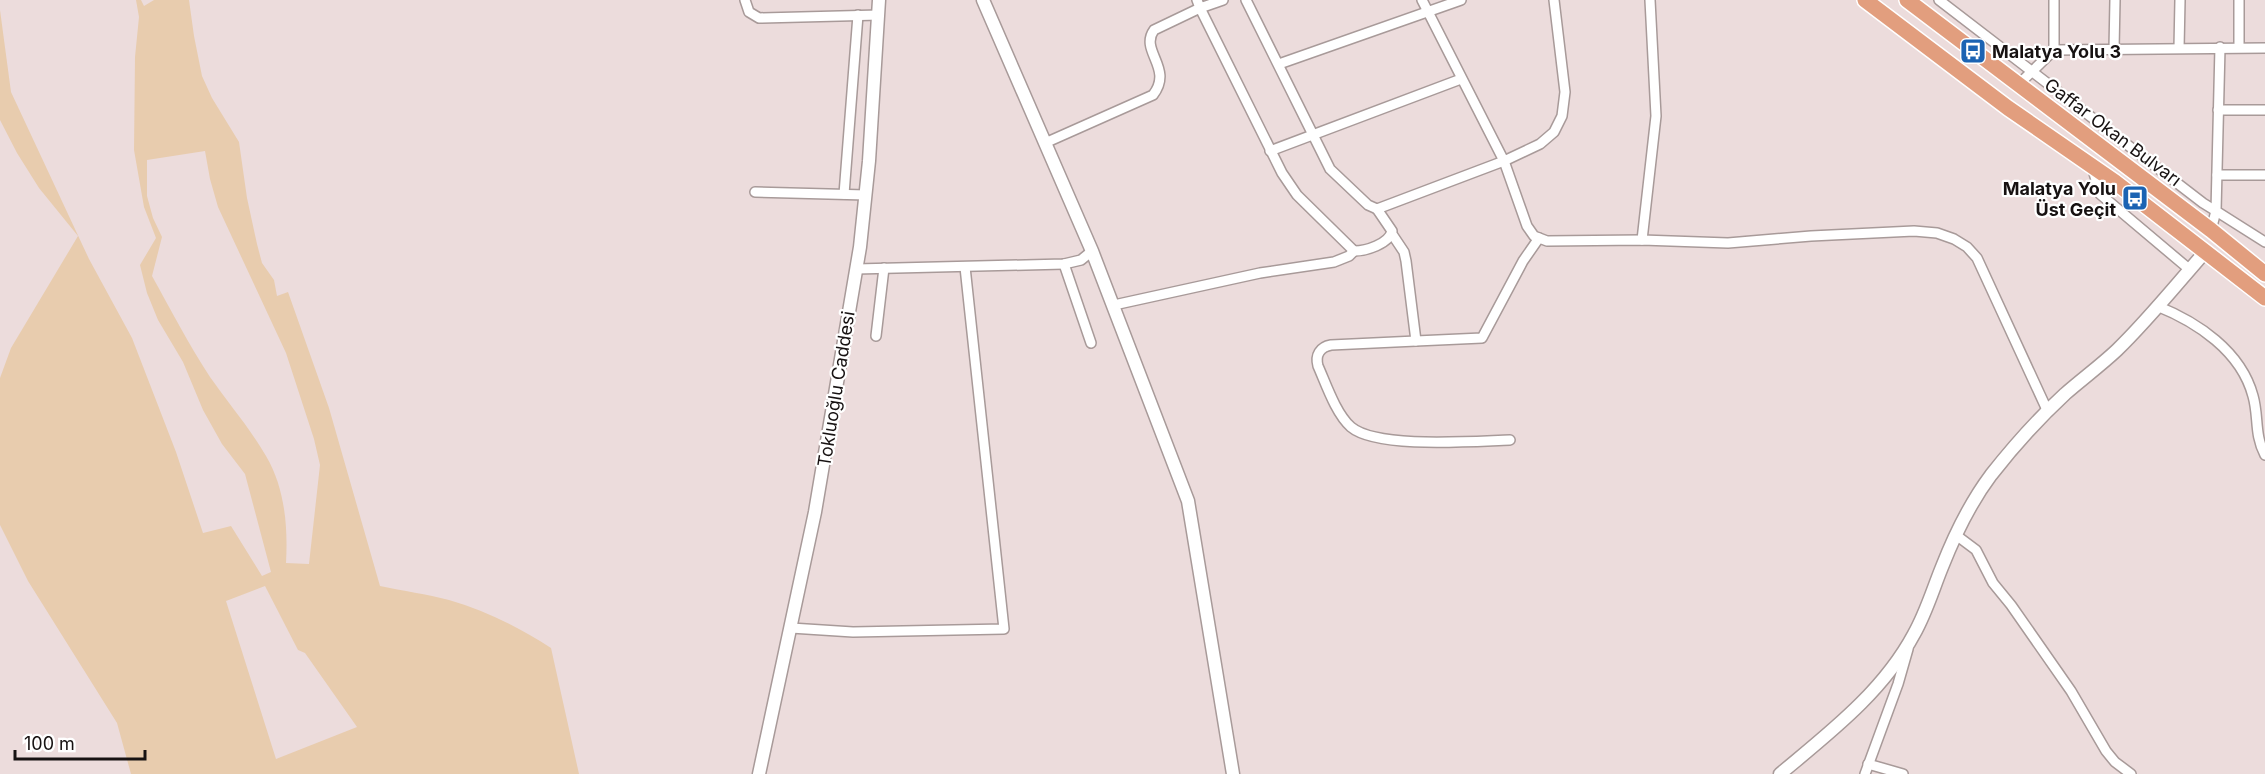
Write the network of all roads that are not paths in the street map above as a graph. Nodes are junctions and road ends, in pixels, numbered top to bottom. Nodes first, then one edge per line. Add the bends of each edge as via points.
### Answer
1 (746, 0) edge
2 (879, 0) edge
3 (984, 0) edge
4 (1223, 0) edge
5 (1246, 0) edge
6 (1422, 0) edge
7 (1461, 0) edge
8 (1554, 0) edge
9 (1650, 0) edge
10 (1865, 0) edge
11 (1907, 0) edge
12 (1939, 0) edge
13 (2054, 0) edge
14 (2115, 0) edge
15 (2180, 0) edge
16 (2239, 0) edge
17 (1198, 4) edge
18 (1428, 12) junction
19 (858, 15) junction
20 (879, 15) junction
21 (2220, 47) junction
22 (2239, 47) junction
23 (2179, 48) junction
24 (2265, 48) edge
25 (2114, 49) junction
26 (2054, 50) junction
27 (1279, 64) junction
28 (2032, 73) junction
29 (1461, 79) junction
30 (2018, 85) junction
31 (2218, 110) junction
32 (2265, 110) edge
33 (1313, 135) junction
34 (1045, 143) junction
35 (1270, 151) junction
36 (1504, 161) junction
37 (2092, 166) junction
38 (2217, 175) junction
39 (2265, 175) edge
40 (755, 192) dead end
41 (844, 194) junction
42 (866, 195) junction
43 (1377, 209) junction
44 (2216, 211) junction
45 (2211, 230) junction
46 (1392, 234) junction
47 (1539, 238) junction
48 (1642, 240) junction
49 (2265, 242) edge
50 (1092, 251) junction
51 (1353, 251) junction
52 (2205, 252) junction
53 (1064, 264) junction
54 (965, 267) junction
55 (884, 268) junction
56 (856, 269) junction
57 (2189, 269) junction
58 (2265, 274) edge
59 (2265, 298) edge
60 (1114, 305) junction
61 (2157, 306) junction
62 (876, 336) dead end
63 (1416, 341) junction
64 (1091, 343) dead end
65 (2048, 412) junction
66 (1510, 440) dead end
67 (2265, 455) edge
68 (1956, 535) junction
69 (791, 628) junction
70 (1910, 642) junction
71 (1866, 769) edge
72 (759, 774) edge
73 (1233, 774) edge
74 (1780, 774) edge
75 (1903, 774) edge
76 (2131, 774) edge

1 - 19 street via 749,12 759,18
2 - 20 street, Tokluoğlu Caddesi
3 - 34 street
4 - 17 street
5 - 27 street
6 - 18 street
7 - 18 street
8 - 36 street via 1565,92 1562,116 1545,141
9 - 48 street via 1656,116
10 - 37 highway
11 - 30 highway, Gaffar Okan Bulvarı
12 - 28 street
13 - 26 street
14 - 25 street
15 - 23 street
16 - 22 street
17 - 34 street via 1151,35 1150,46 1161,73 1153,94
17 - 35 street
18 - 27 street
18 - 29 street
19 - 20 street
19 - 41 street
20 - 42 street, Tokluoğlu Caddesi
21 - 22 street
21 - 23 street
21 - 31 street
22 - 24 street
23 - 25 street
25 - 26 street
26 - 28 street
27 - 33 street
28 - 30 street
28 - 44 street
29 - 33 street
29 - 36 street
30 - 45 highway, Gaffar Okan Bulvarı
31 - 32 street
31 - 38 street
33 - 35 street
33 - 43 street via 1330,169
34 - 50 street
35 - 51 street via 1297,195
36 - 43 street
36 - 47 street via 1527,226
37 - 52 highway
37 - 57 street via 2100,194
38 - 39 street
38 - 44 street
40 - 41 street
41 - 42 street
42 - 56 street, Tokluoğlu Caddesi
43 - 46 street
44 - 45 street
44 - 49 street
45 - 58 highway, Gaffar Okan Bulvarı
46 - 51 street via 1387,241
46 - 63 street via 1404,252
47 - 48 street
47 - 63 street via 1482,338
48 - 65 street via 1728,243 1914,231 1946,236 1977,258
50 - 53 street via 1081,260
50 - 60 street
51 - 60 street via 1335,262 1260,273
52 - 57 street
52 - 59 highway
53 - 54 street
53 - 64 street
54 - 55 street
54 - 69 street via 1004,628 853,632
55 - 56 street
55 - 62 street
56 - 69 street, Tokluoğlu Caddesi
57 - 61 street
60 - 73 street via 1188,501
61 - 65 street
61 - 67 street via 2204,330 2236,363 2251,389 2257,435
63 - 66 street via 1331,345 1320,351 1318,366 1347,422 1362,434 1376,437 1417,441
65 - 68 street via 1992,474
68 - 70 street
68 - 76 street via 1976,550 1993,583 2072,691 2106,751
69 - 72 street, Tokluoğlu Caddesi
70 - 71 street
70 - 74 street via 1851,714
71 - 75 street

